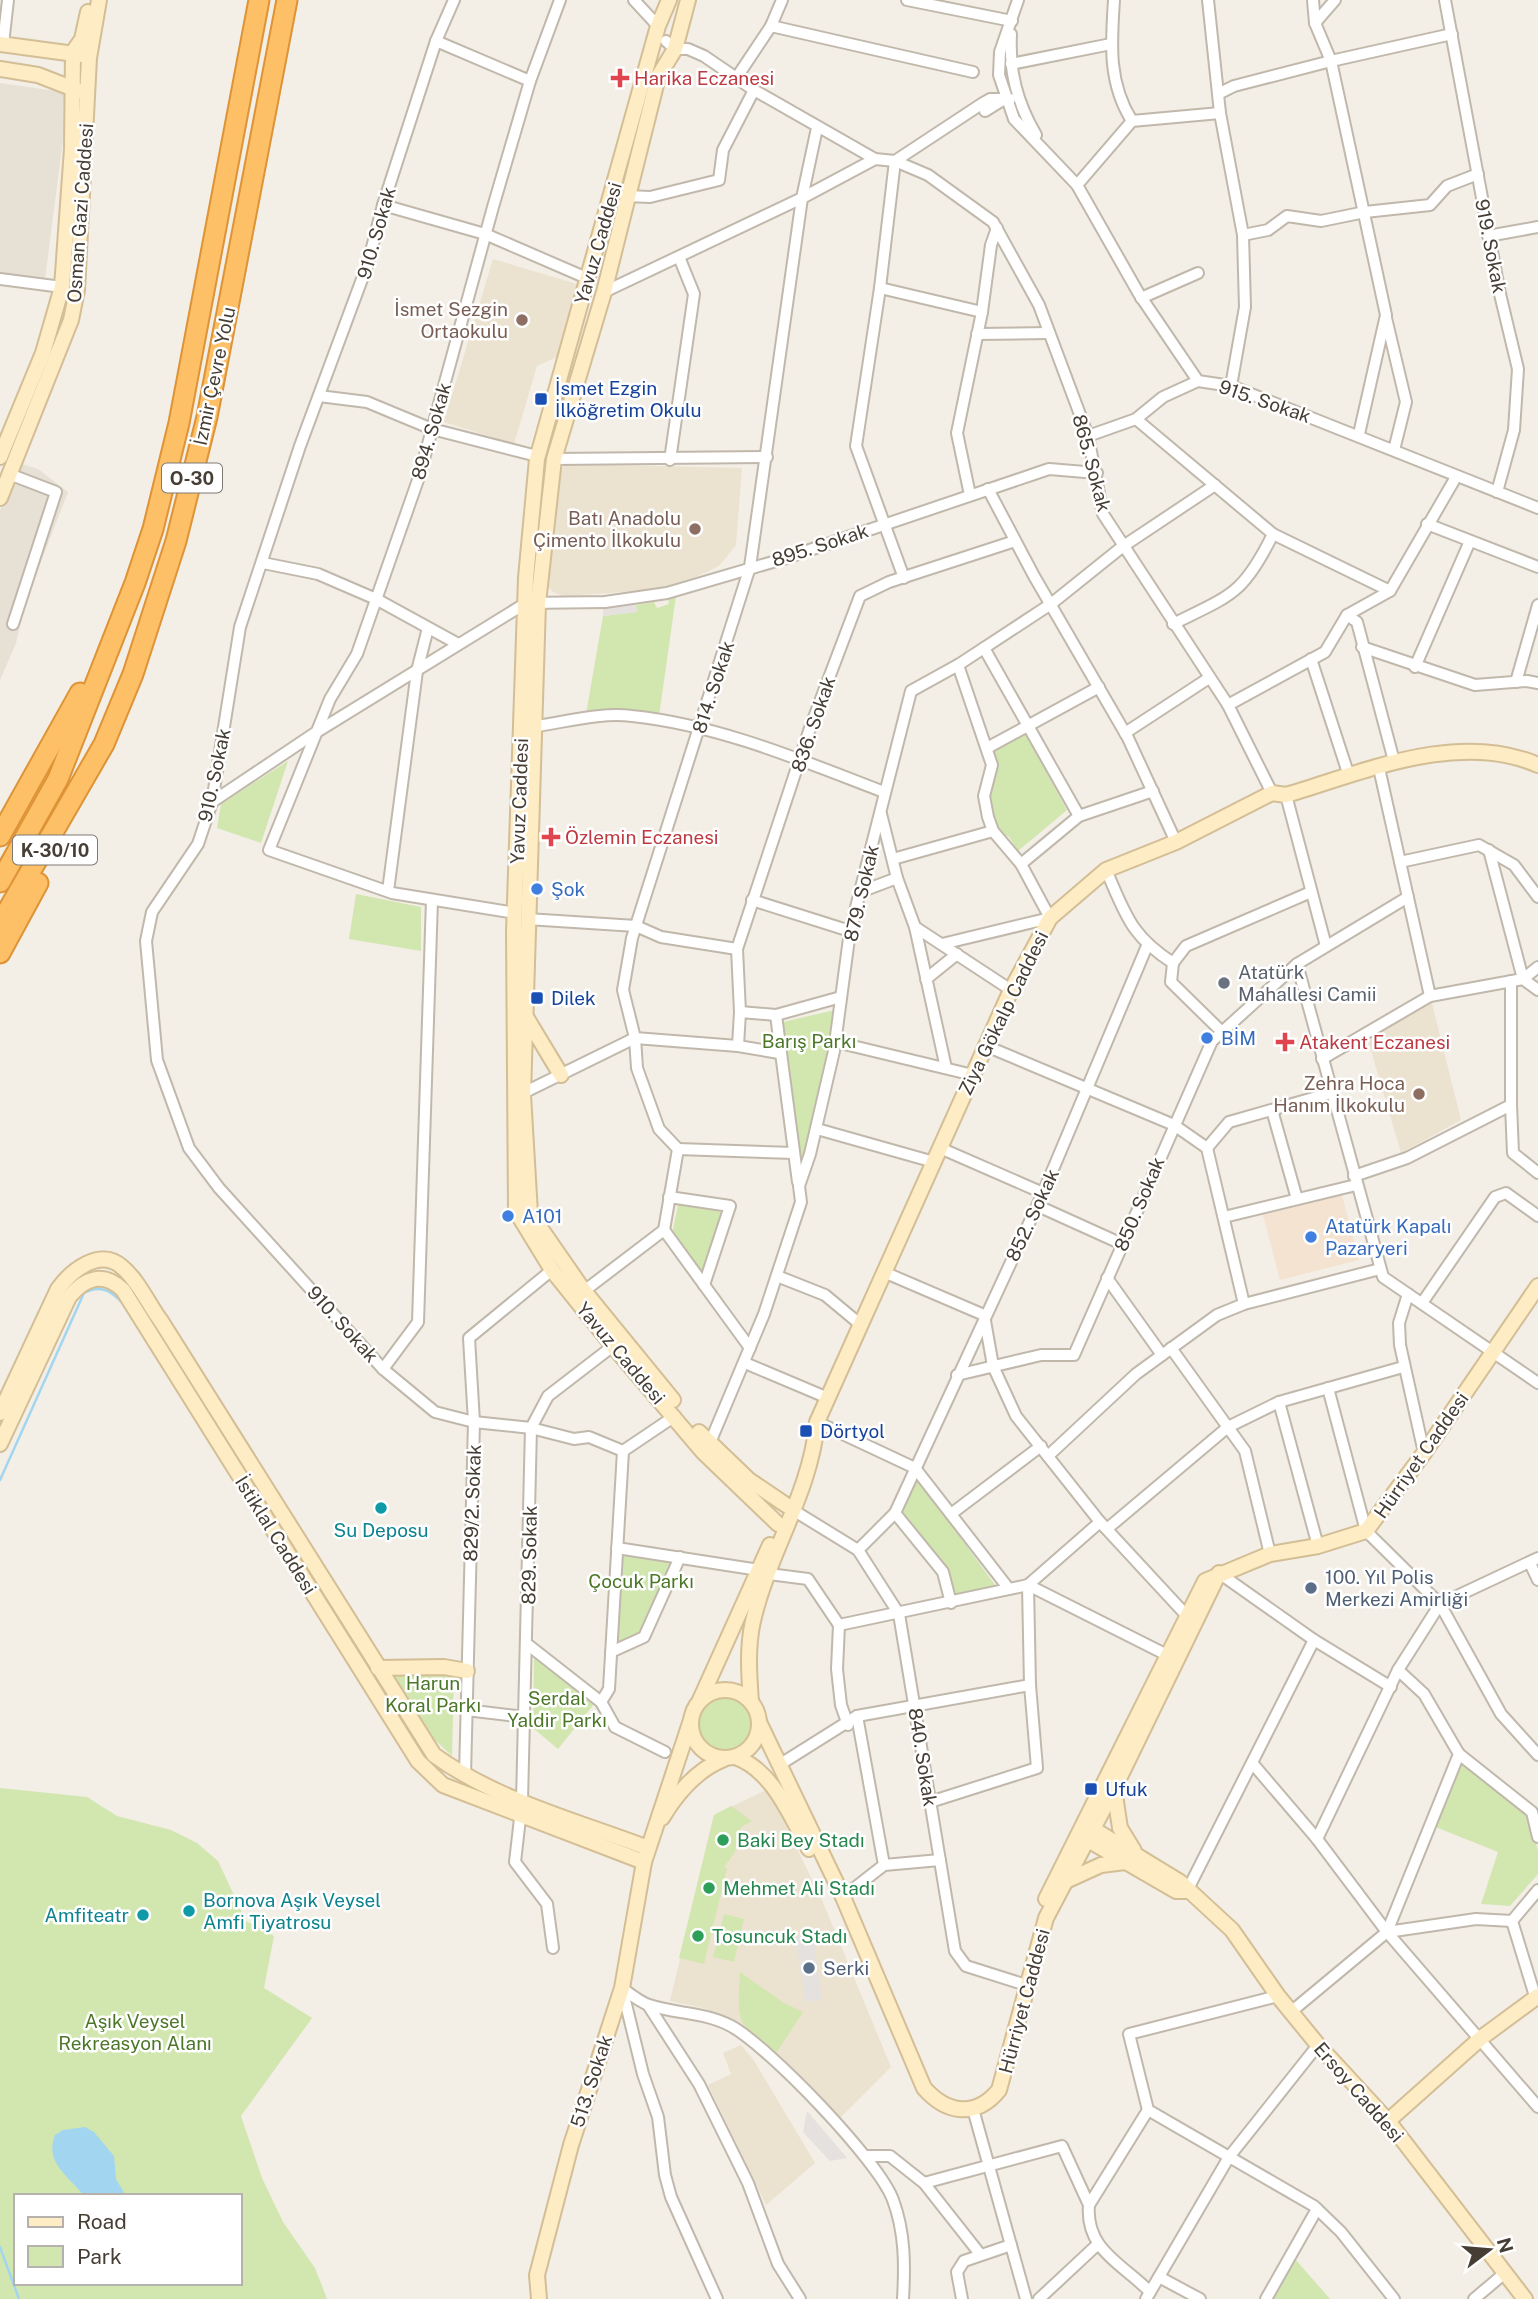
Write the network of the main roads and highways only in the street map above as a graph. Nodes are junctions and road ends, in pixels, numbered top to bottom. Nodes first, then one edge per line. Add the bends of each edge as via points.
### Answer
1 (90, 0) edge
2 (99, 0) edge
3 (259, 0) edge
4 (287, 0) edge
5 (669, 0) edge
6 (688, 0) edge
7 (658, 26) junction
8 (679, 33) junction
9 (1, 44) edge
10 (670, 45) junction
11 (73, 52) junction
12 (89, 58) junction
13 (0, 69) edge
14 (70, 90) junction
15 (88, 93) junction
16 (0, 457) edge
17 (0, 498) edge
18 (532, 603) junction
19 (105, 655) junction
20 (104, 744) junction
21 (1538, 765) edge
22 (0, 836) edge
23 (0, 882) edge
24 (521, 916) junction
25 (0, 924) edge
26 (0, 953) edge
27 (525, 1015) junction
28 (561, 1075) road end
29 (518, 1096) junction
30 (1538, 1286) edge
31 (0, 1413) edge
32 (0, 1444) edge
33 (789, 1508) junction
34 (781, 1527) junction
35 (1219, 1573) junction
36 (761, 1579) junction
37 (379, 1668) junction
38 (467, 1671) road end
39 (700, 1700) junction
40 (751, 1702) junction
41 (691, 1720) junction
42 (759, 1722) junction
43 (730, 1758) junction
44 (1114, 1789) junction
45 (521, 1807) junction
46 (1086, 1832) junction
47 (646, 1855) junction
48 (1131, 1859) junction
49 (827, 1869) junction
50 (1068, 1880) junction
51 (1046, 1917) junction
52 (1536, 1996) edge
53 (1388, 2121) junction
54 (538, 2299) edge
55 (1525, 2299) edge

1 - 11 main road, Osman Gazi Caddesi via 82,39
2 - 12 main road, Osman Gazi Caddesi
3 - 19 highway, İzmir Çevre Yolu / O-30 via 173,450 135,583
4 - 20 highway, İzmir Çevre Yolu / O-30 via 208,417 176,541 133,674
5 - 7 main road, Yavuz Caddesi
6 - 8 main road, Yavuz Caddesi
7 - 8 main road via 670,20
7 - 10 main road via 659,36
7 - 18 main road, Yavuz Caddesi via 537,456
8 - 10 main road, Yavuz Caddesi
9 - 11 main road
10 - 18 main road, Yavuz Caddesi via 554,459
11 - 12 main road
11 - 14 main road, Osman Gazi Caddesi
12 - 15 main road, Osman Gazi Caddesi
13 - 14 main road via 38,75
14 - 15 main road
14 - 16 main road, Osman Gazi Caddesi via 72,149 62,287 43,353
15 - 17 main road, Osman Gazi Caddesi via 77,290 71,320
18 - 24 main road, Yavuz Caddesi
18 - 24 main road, Yavuz Caddesi via 536,726
19 - 22 highway, K-30/10
19 - 23 highway, İzmir Çevre Yolu / O-30 via 58,779
20 - 25 highway, İzmir Çevre Yolu / O-30
20 - 26 highway, K-30/10
21 - 33 main road, Ziya Gökalp Caddesi via 1515,755 1464,752 1394,761 1279,794 1106,870 1049,918 1011,990 817,1422 815,1442
24 - 27 main road, Yavuz Caddesi
24 - 29 main road, Yavuz Caddesi
27 - 28 main road
27 - 29 main road, Yavuz Caddesi
29 - 33 main road, Yavuz Caddesi via 530,1213 584,1291 709,1445
29 - 34 main road, Yavuz Caddesi via 516,1211 552,1270 703,1452
30 - 35 main road, Hürriyet Caddesi via 1366,1531 1270,1554
31 - 37 main road, İstiklal Caddesi via 70,1272 101,1260 122,1266
32 - 45 main road, İstiklal Caddesi via 69,1297 81,1283 101,1277 114,1282 418,1761 443,1785
33 - 34 main road, Ziya Gökalp Caddesi
34 - 36 main road, Ziya Gökalp Caddesi
35 - 44 main road, Hürriyet Caddesi
35 - 46 main road, Hürriyet Caddesi via 1205,1581 1187,1616
36 - 39 main road
36 - 40 main road via 752,1622
37 - 38 main road
37 - 45 main road, İstiklal Caddesi via 433,1755
39 - 40 main road via 720,1690 742,1694
39 - 41 main road
40 - 42 main road
41 - 43 main road via 695,1742 703,1751
41 - 47 main road
42 - 43 main road via 753,1744
42 - 49 main road
43 - 47 main road via 711,1764 690,1780 674,1799
43 - 49 main road via 747,1761 762,1773 813,1855
44 - 46 main road, Hürriyet Caddesi
44 - 48 main road, Ersoy Caddesi
45 - 47 main road, İstiklal Caddesi
46 - 48 main road, Ersoy Caddesi
46 - 50 main road, Hürriyet Caddesi
46 - 51 main road, Hürriyet Caddesi via 1046,1899
47 - 54 main road, 513. Sokak via 622,1988 570,2146 537,2275
48 - 50 main road via 1101,1865
48 - 53 main road, Ersoy Caddesi via 1180,1882 1232,1930 1318,2045
49 - 51 main road, Hürriyet Caddesi via 924,2088 952,2109 973,2109 992,2098 1005,2075
50 - 51 main road, Hürriyet Caddesi
52 - 53 main road
53 - 55 main road, Ersoy Caddesi

